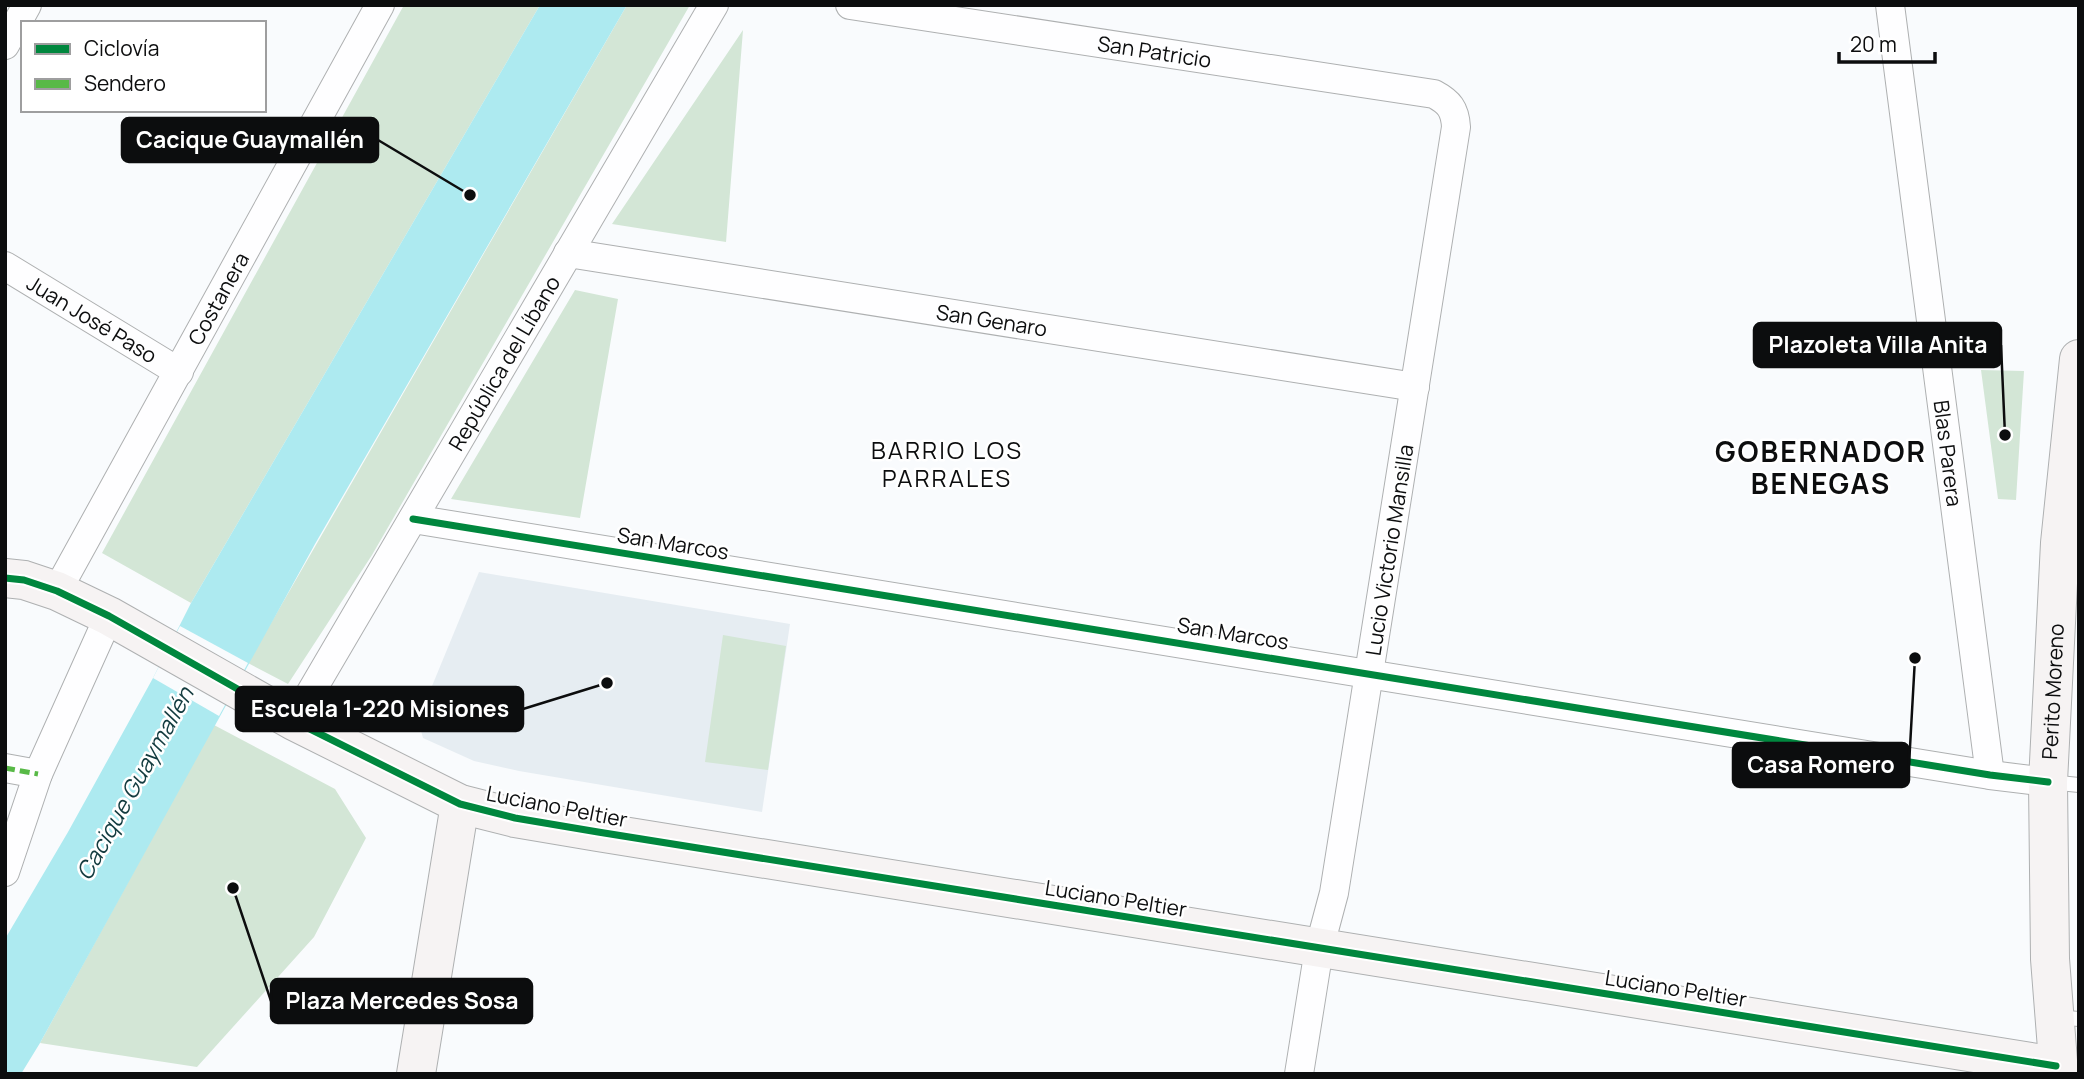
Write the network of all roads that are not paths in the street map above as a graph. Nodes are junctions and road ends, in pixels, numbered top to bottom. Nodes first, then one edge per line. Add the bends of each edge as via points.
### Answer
1 (27, 5) edge
2 (380, 5) edge
3 (714, 5) edge
4 (850, 5) edge
5 (1889, 5) edge
6 (5, 45) edge
7 (1453, 108) joint
8 (568, 253) junction
9 (5, 266) edge
10 (2079, 359) edge
11 (179, 372) junction
12 (1415, 387) junction
13 (413, 519) junction
14 (2069, 544) edge
15 (5, 578) edge
16 (57, 591) junction
17 (109, 616) junction
18 (1369, 673) junction
19 (294, 721) junction
20 (5, 768) edge
21 (38, 774) junction
22 (1990, 775) junction
23 (2063, 783) edge
24 (460, 804) junction
25 (5, 872) edge
26 (1319, 949) junction
27 (2066, 1018) edge
28 (2056, 1071) edge
29 (416, 1074) edge
30 (1299, 1074) edge

1 - 6 street
2 - 11 street, Costanera
3 - 8 street, República del Líbano
4 - 7 street, San Patricio via 1434,94
5 - 22 street, Blas Parera
7 - 12 street, Lucio Victorio Mansilla via 1456,127
8 - 12 street, San Genaro
8 - 13 street, República del Líbano
9 - 11 street, Juan José Paso
10 - 14 street, Perito Moreno
11 - 16 street, Costanera
12 - 18 street, Lucio Victorio Mansilla
13 - 18 street, San Marcos
13 - 19 street, República del Líbano
14 - 23 street, Perito Moreno
15 - 16 street, Luciano Peltier
16 - 17 street, Luciano Peltier
17 - 19 street, Luciano Peltier
17 - 21 street
18 - 22 street, San Marcos
18 - 26 street, Lucio Victorio Mansilla via 1334,893
19 - 24 street, Luciano Peltier
20 - 21 street
21 - 25 street
22 - 23 street, San Marcos
23 - 27 street, Perito Moreno
24 - 26 street, Luciano Peltier via 515,818
24 - 29 street
26 - 28 street, Luciano Peltier
26 - 30 street, Lucio Victorio Mansilla
27 - 28 street, Perito Moreno

